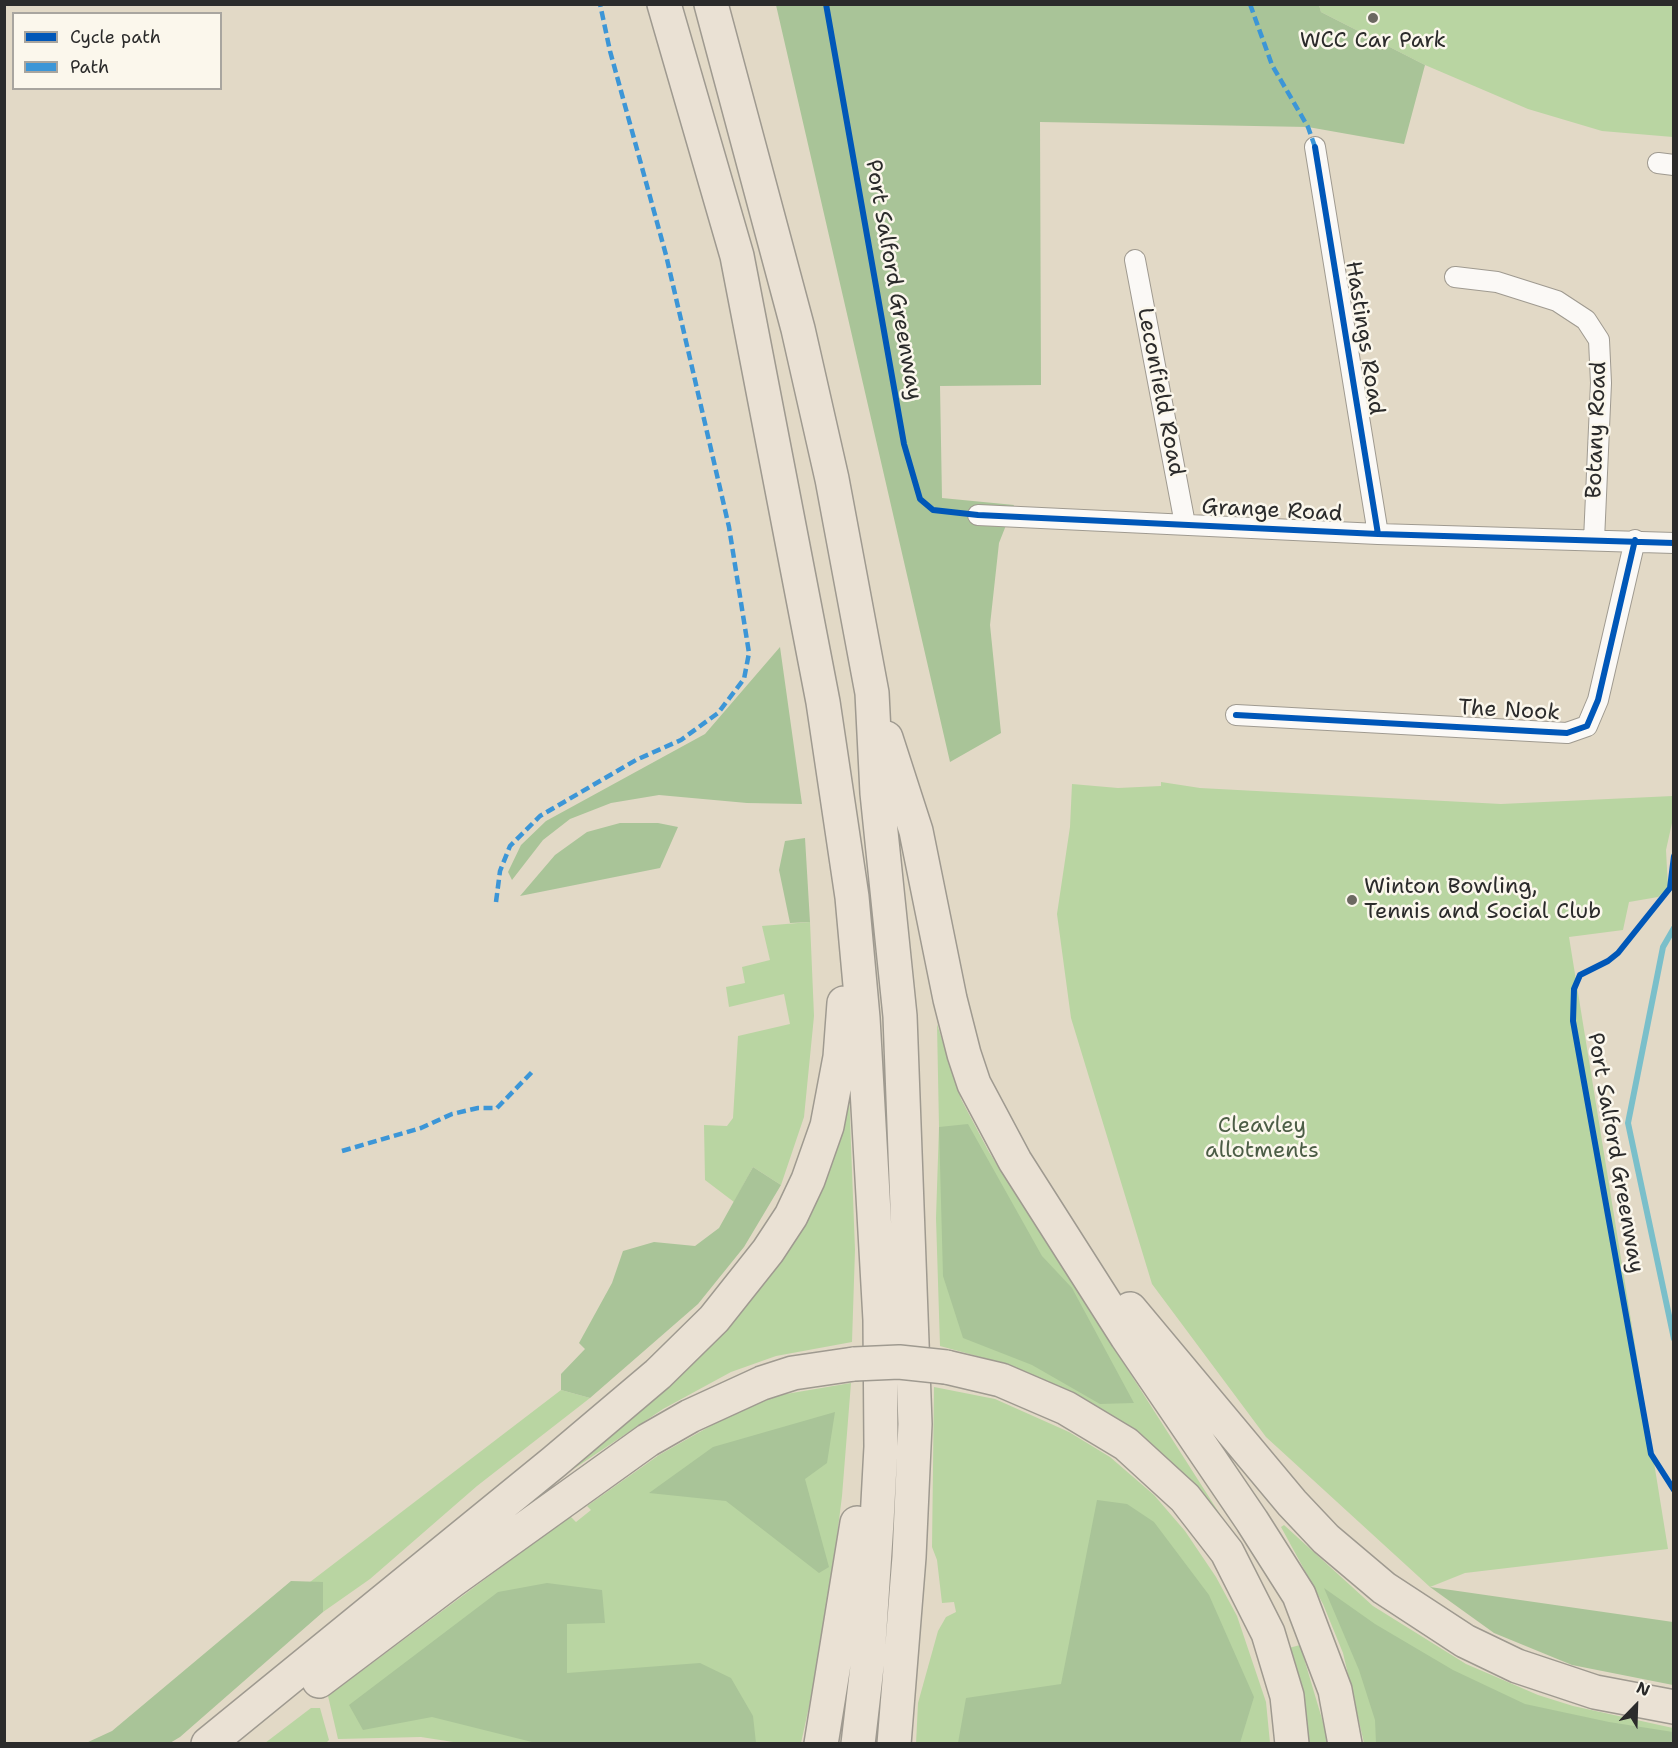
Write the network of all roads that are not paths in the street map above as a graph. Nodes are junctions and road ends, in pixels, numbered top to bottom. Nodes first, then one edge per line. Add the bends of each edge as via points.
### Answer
1 (664, 4) edge
2 (711, 4) edge
3 (1315, 147) dead end
4 (1135, 260) dead end
5 (1455, 277) dead end
6 (978, 515) dead end
7 (1185, 524) junction
8 (1378, 534) junction
9 (1594, 540) junction
10 (1635, 540) junction
11 (1674, 543) edge
12 (872, 693) junction
13 (1236, 715) dead end
14 (834, 774) junction
15 (1052, 1216) junction
16 (880, 1320) junction
17 (1674, 1707) edge
18 (208, 1743) edge
19 (240, 1743) edge
20 (821, 1743) edge
21 (858, 1743) edge
22 (894, 1743) edge
23 (1292, 1743) edge
24 (1345, 1743) edge

1 - 14 highway via 737,256 824,702
2 - 12 highway via 798,329
3 - 8 street, Hastings Road
4 - 7 street, Leconfield Road
5 - 9 street, Botany Road via 1497,282 1557,301 1586,320 1599,340 1601,383
6 - 7 street, Grange Road
7 - 8 street, Grange Road
8 - 9 street, Grange Road
9 - 10 street, Grange Road
10 - 11 street, Grange Road
10 - 13 street, The Nook via 1598,700 1587,726 1567,733
12 - 15 highway via 916,831 964,1054 989,1115
12 - 22 highway via 877,793 900,1016 915,1424
14 - 16 highway via 852,897 863,1018
14 - 18 highway via 845,932 840,1057 819,1154 786,1225 730,1301 658,1374
15 - 17 highway via 1292,1503 1326,1539 1384,1588 1465,1641 1517,1666 1595,1692
15 - 24 highway via 1127,1337 1299,1595 1335,1690
16 - 20 highway via 852,1559
16 - 21 highway via 878,1511
19 - 23 highway, bridge via 453,1580 648,1440 690,1416 794,1373 899,1362 946,1367 1001,1380 1066,1408 1126,1444 1185,1498 1227,1552 1256,1605 1287,1696

